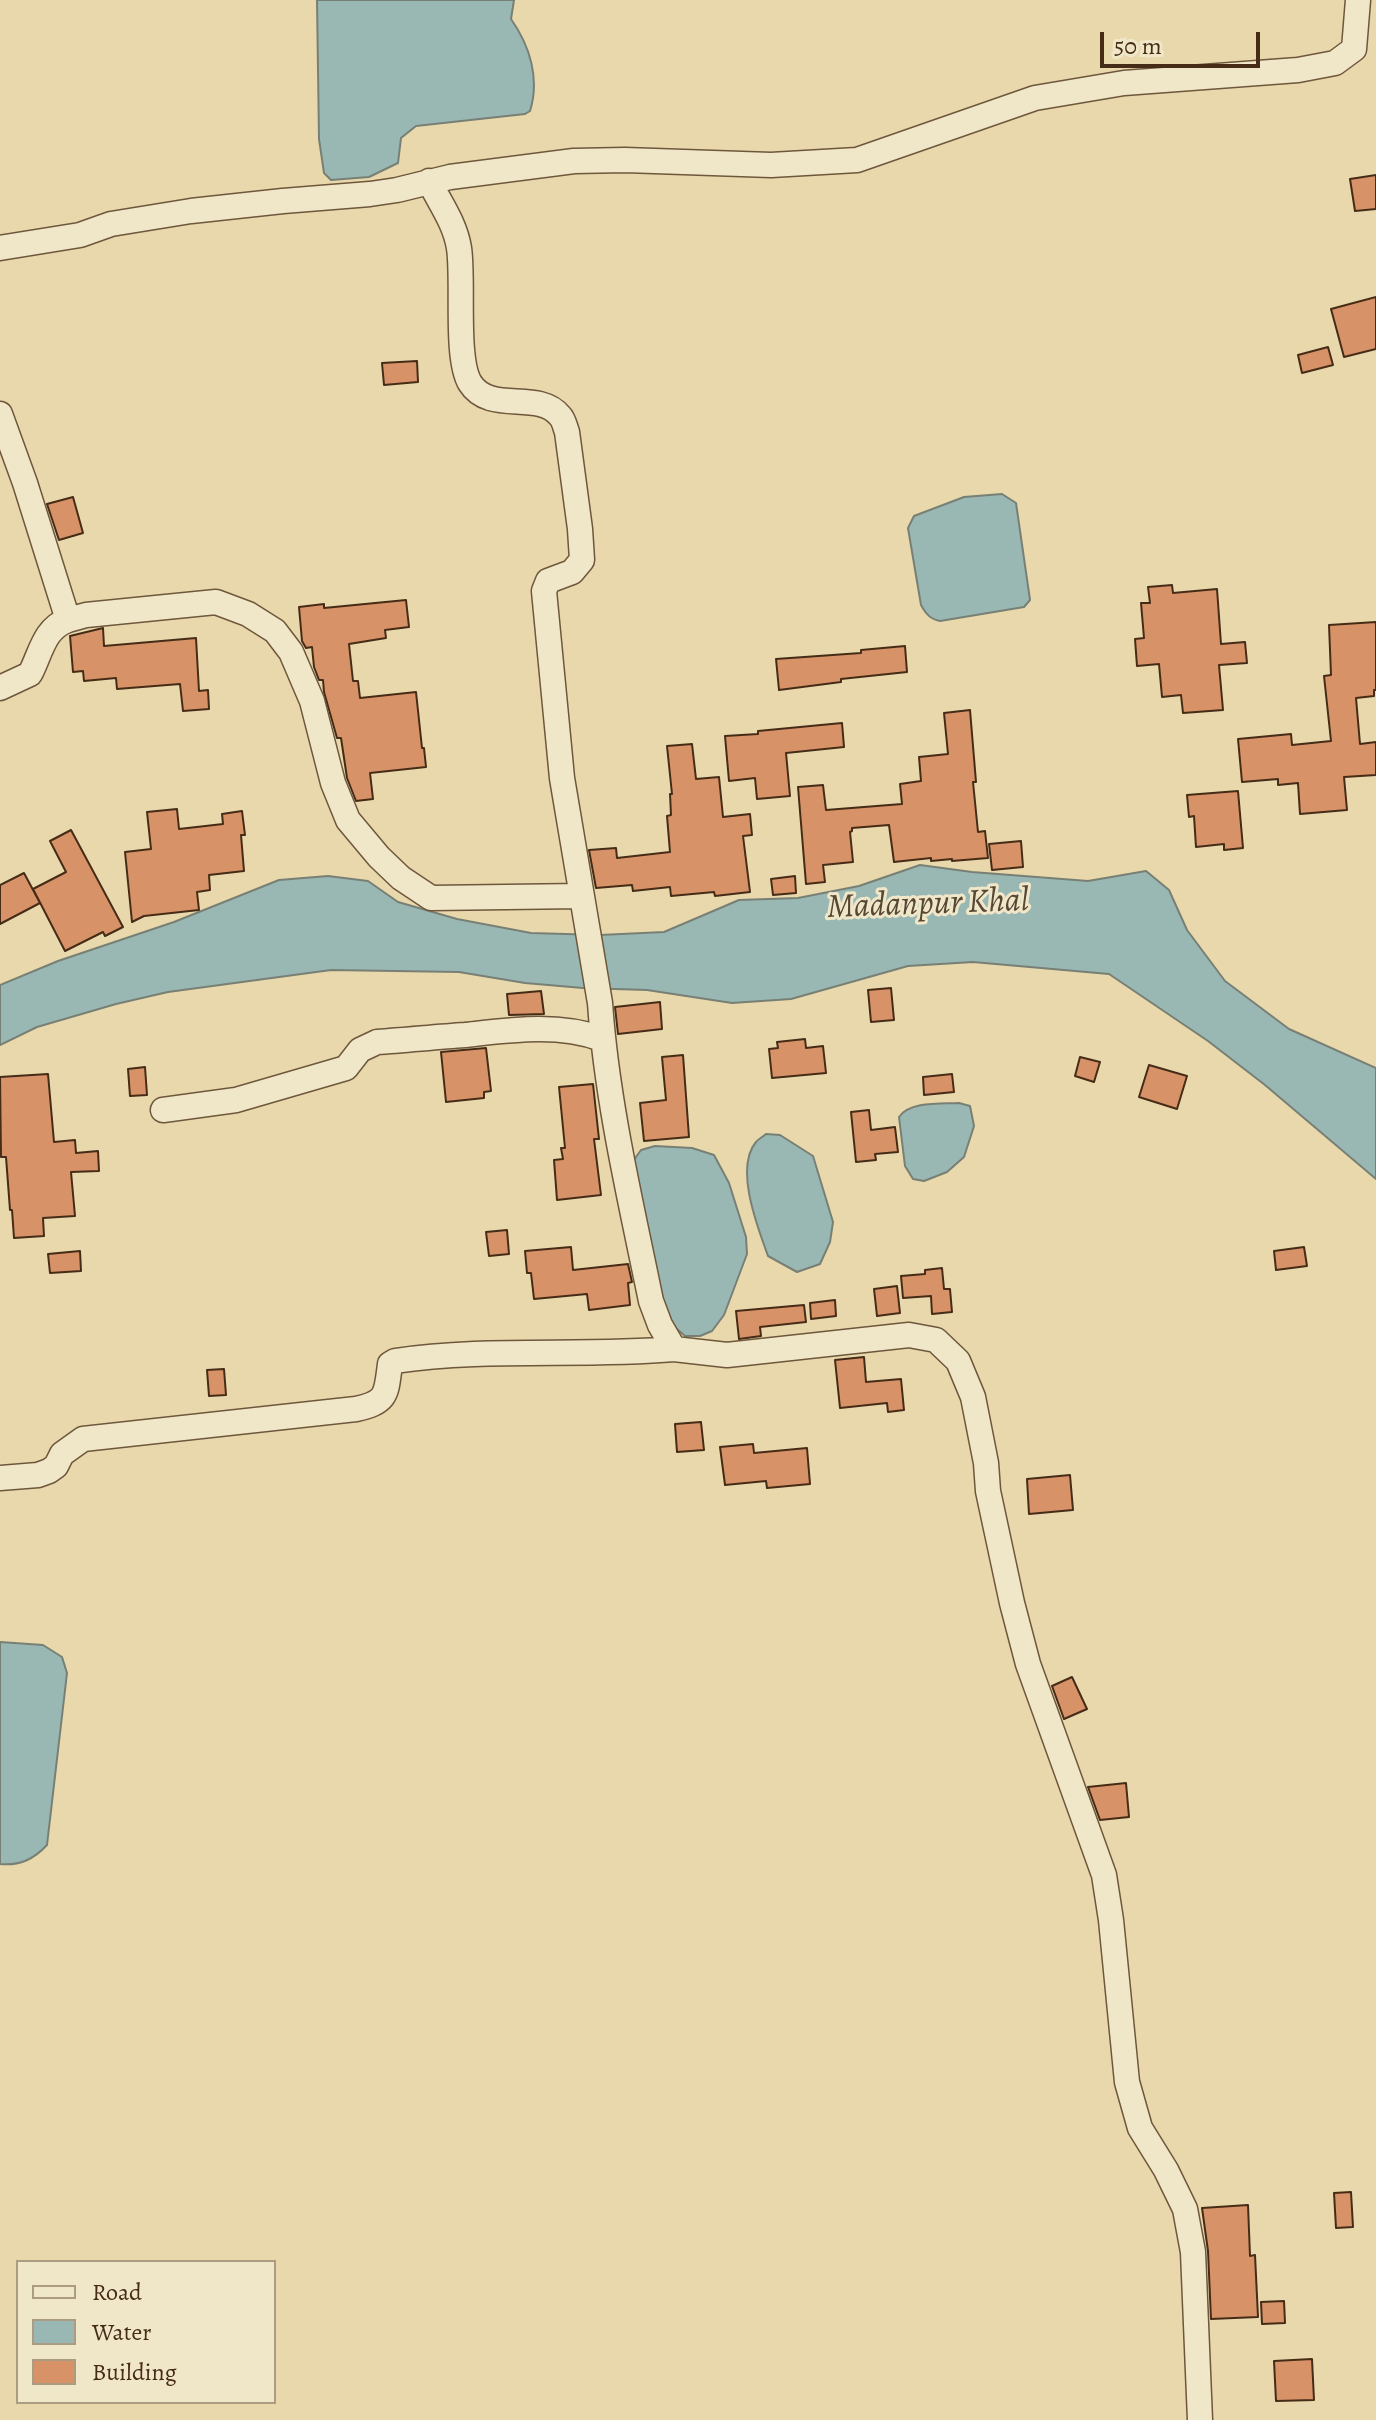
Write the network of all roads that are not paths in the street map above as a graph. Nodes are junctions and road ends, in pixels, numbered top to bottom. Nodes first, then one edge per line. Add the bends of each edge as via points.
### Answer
1 (1358, 0) edge
2 (429, 181) junction
3 (0, 248) edge
4 (0, 414) edge
5 (68, 620) junction
6 (0, 688) edge
7 (581, 896) junction
8 (602, 1039) junction
9 (163, 1110) dead end
10 (674, 1349) junction
11 (0, 1478) edge
12 (1200, 2420) edge

1 - 2 street via 1354,49 1335,63 1124,83 1035,98 857,160 771,165 574,161
2 - 3 street via 370,194 191,211
2 - 7 street via 459,249 462,345 471,385 488,397 532,402 555,411 567,432 582,560 572,572 548,581 544,591 562,778
4 - 5 street
5 - 6 street via 45,637 30,674
5 - 7 street via 216,602 248,614 275,631 291,652 312,701 348,820 401,878 431,898
7 - 8 street
8 - 9 street via 555,1029 377,1042 360,1050 346,1068 236,1100
8 - 10 street via 651,1301
10 - 11 street via 395,1361 376,1405 83,1439 49,1471
10 - 12 street via 727,1355 909,1335 936,1340 958,1361 973,1397 988,1491 1028,1664 1104,1875 1135,2113 1185,2209 1193,2252

